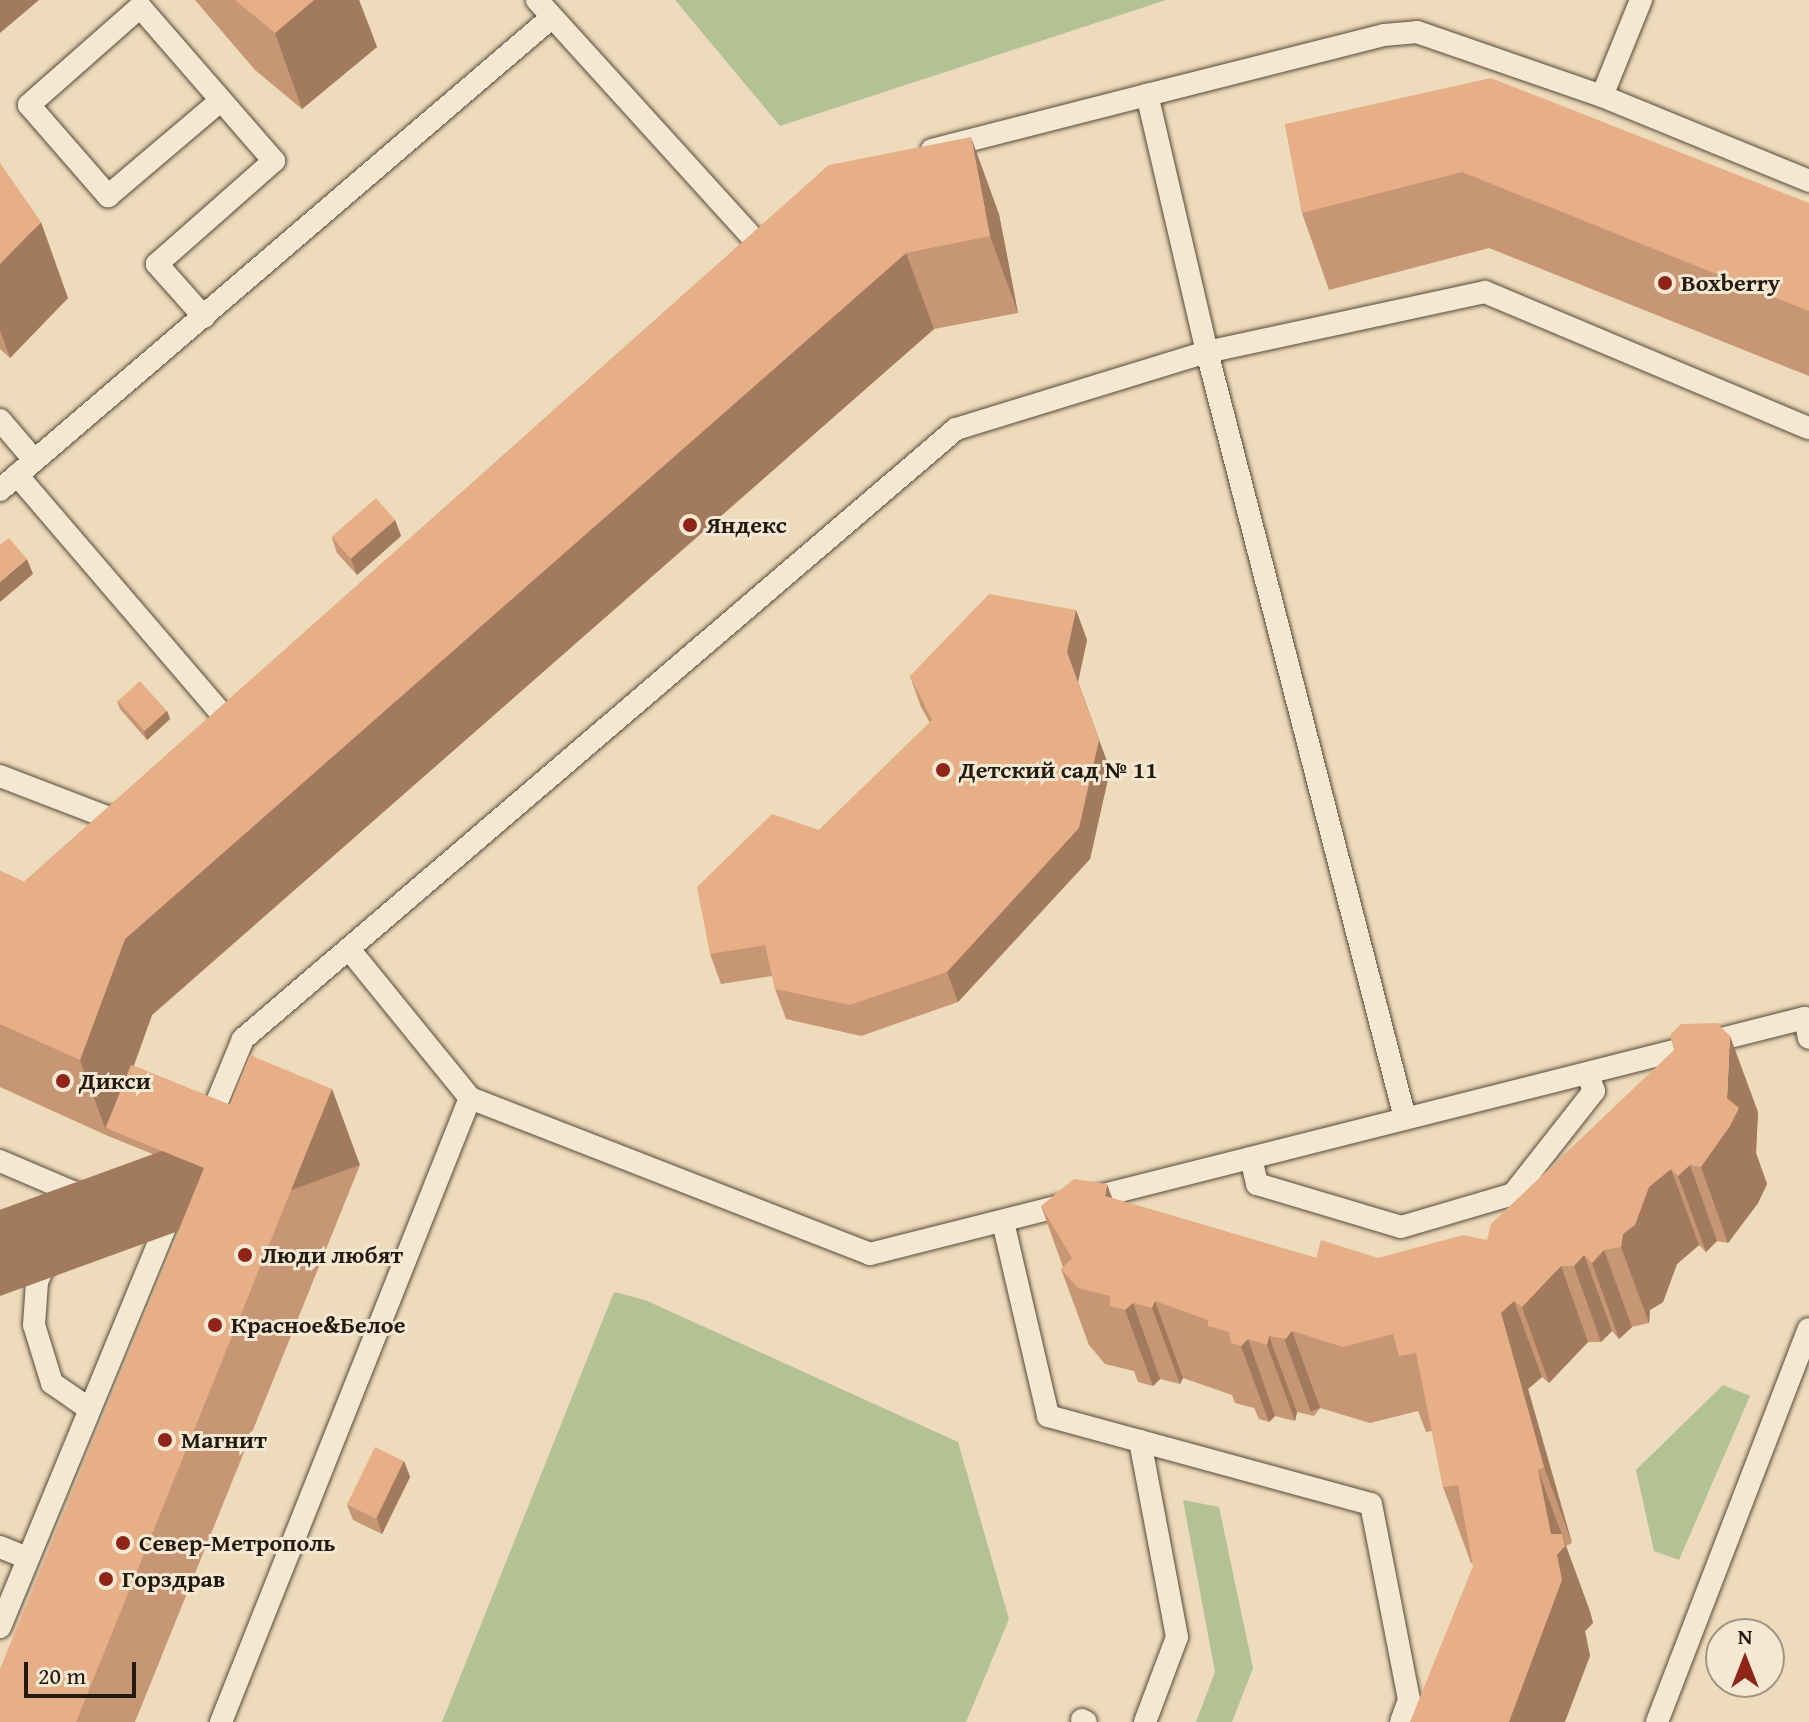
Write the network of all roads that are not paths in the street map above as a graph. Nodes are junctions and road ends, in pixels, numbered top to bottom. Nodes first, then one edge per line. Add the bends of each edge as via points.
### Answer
1 (1641, 0) edge
2 (545, 8) edge
3 (1147, 95) junction
4 (1602, 96) junction
5 (221, 100) junction
6 (907, 164) edge
7 (1809, 181) edge
8 (784, 272) edge
9 (204, 317) junction
10 (1207, 352) junction
11 (0, 420) edge
12 (1809, 428) edge
13 (34, 460) junction
14 (8, 482) edge
15 (242, 738) edge
16 (0, 776) edge
17 (147, 814) edge
18 (349, 949) junction
19 (1808, 1024) edge
20 (1587, 1073) junction
21 (470, 1098) junction
22 (1405, 1118) junction
23 (1251, 1158) junction
24 (0, 1161) edge
25 (74, 1192) junction
26 (1003, 1222) junction
27 (162, 1230) junction
28 (1809, 1329) edge
29 (88, 1408) junction
30 (1140, 1441) junction
31 (0, 1547) edge
32 (27, 1558) junction
33 (0, 1627) edge
34 (221, 1722) edge
35 (1145, 1722) edge
36 (1401, 1722) edge
37 (1657, 1722) edge

1 - 4 lane
2 - 8 lane
2 - 9 lane
3 - 4 lane via 1384,35 1417,32
3 - 6 lane via 960,139
3 - 10 lane
4 - 7 lane
5 - 5 lane via 140,7 29,105 108,196
5 - 9 lane via 274,161 157,264
9 - 13 lane
10 - 12 lane via 1485,292
10 - 18 lane via 956,429
10 - 22 lane
11 - 13 lane
13 - 14 lane
14 - 15 lane
16 - 17 lane via 107,817
18 - 21 lane
18 - 27 lane via 243,1039
19 - 20 lane
20 - 22 lane
20 - 23 lane via 1594,1091 1513,1194 1401,1227 1257,1184
21 - 26 lane via 870,1254
21 - 34 lane
22 - 23 lane
23 - 26 lane
24 - 25 lane
25 - 27 lane
25 - 29 lane via 33,1304 52,1383
26 - 30 lane via 1048,1416
27 - 29 lane
28 - 37 lane
29 - 32 lane
30 - 35 lane via 1177,1637
30 - 36 lane via 1371,1504 1409,1700
31 - 32 lane
32 - 33 lane

